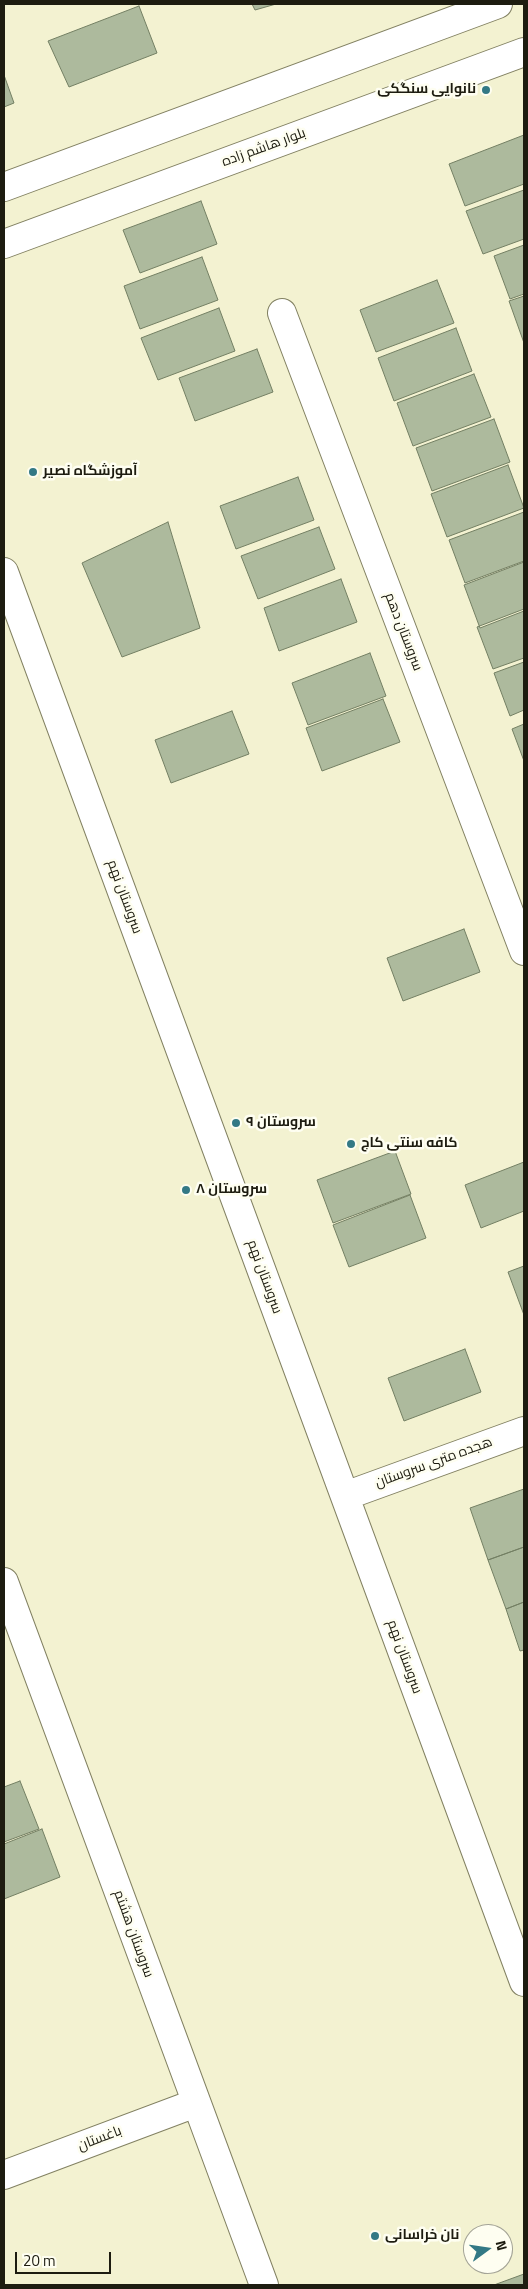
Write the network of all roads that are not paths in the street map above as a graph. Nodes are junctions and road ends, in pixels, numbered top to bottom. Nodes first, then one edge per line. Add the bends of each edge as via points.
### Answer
1 (498, 4) edge
2 (524, 52) edge
3 (4, 187) edge
4 (4, 244) edge
5 (282, 313) dead end
6 (4, 572) edge
7 (524, 951) edge
8 (524, 1431) edge
9 (345, 1496) junction
10 (7, 1600) edge
11 (524, 1982) edge
12 (196, 2103) junction
13 (4, 2175) edge
14 (264, 2285) edge

1 - 3 street
2 - 4 street, بلوار هاشم زاده
5 - 7 street, سروستان دهم
6 - 9 street, سروستان نهم
8 - 9 street, هجده متری سروستان
9 - 11 street, سروستان نهم
10 - 12 street, سروستان هشتم
12 - 13 street, باغستان
12 - 14 street, سروستان هشتم

